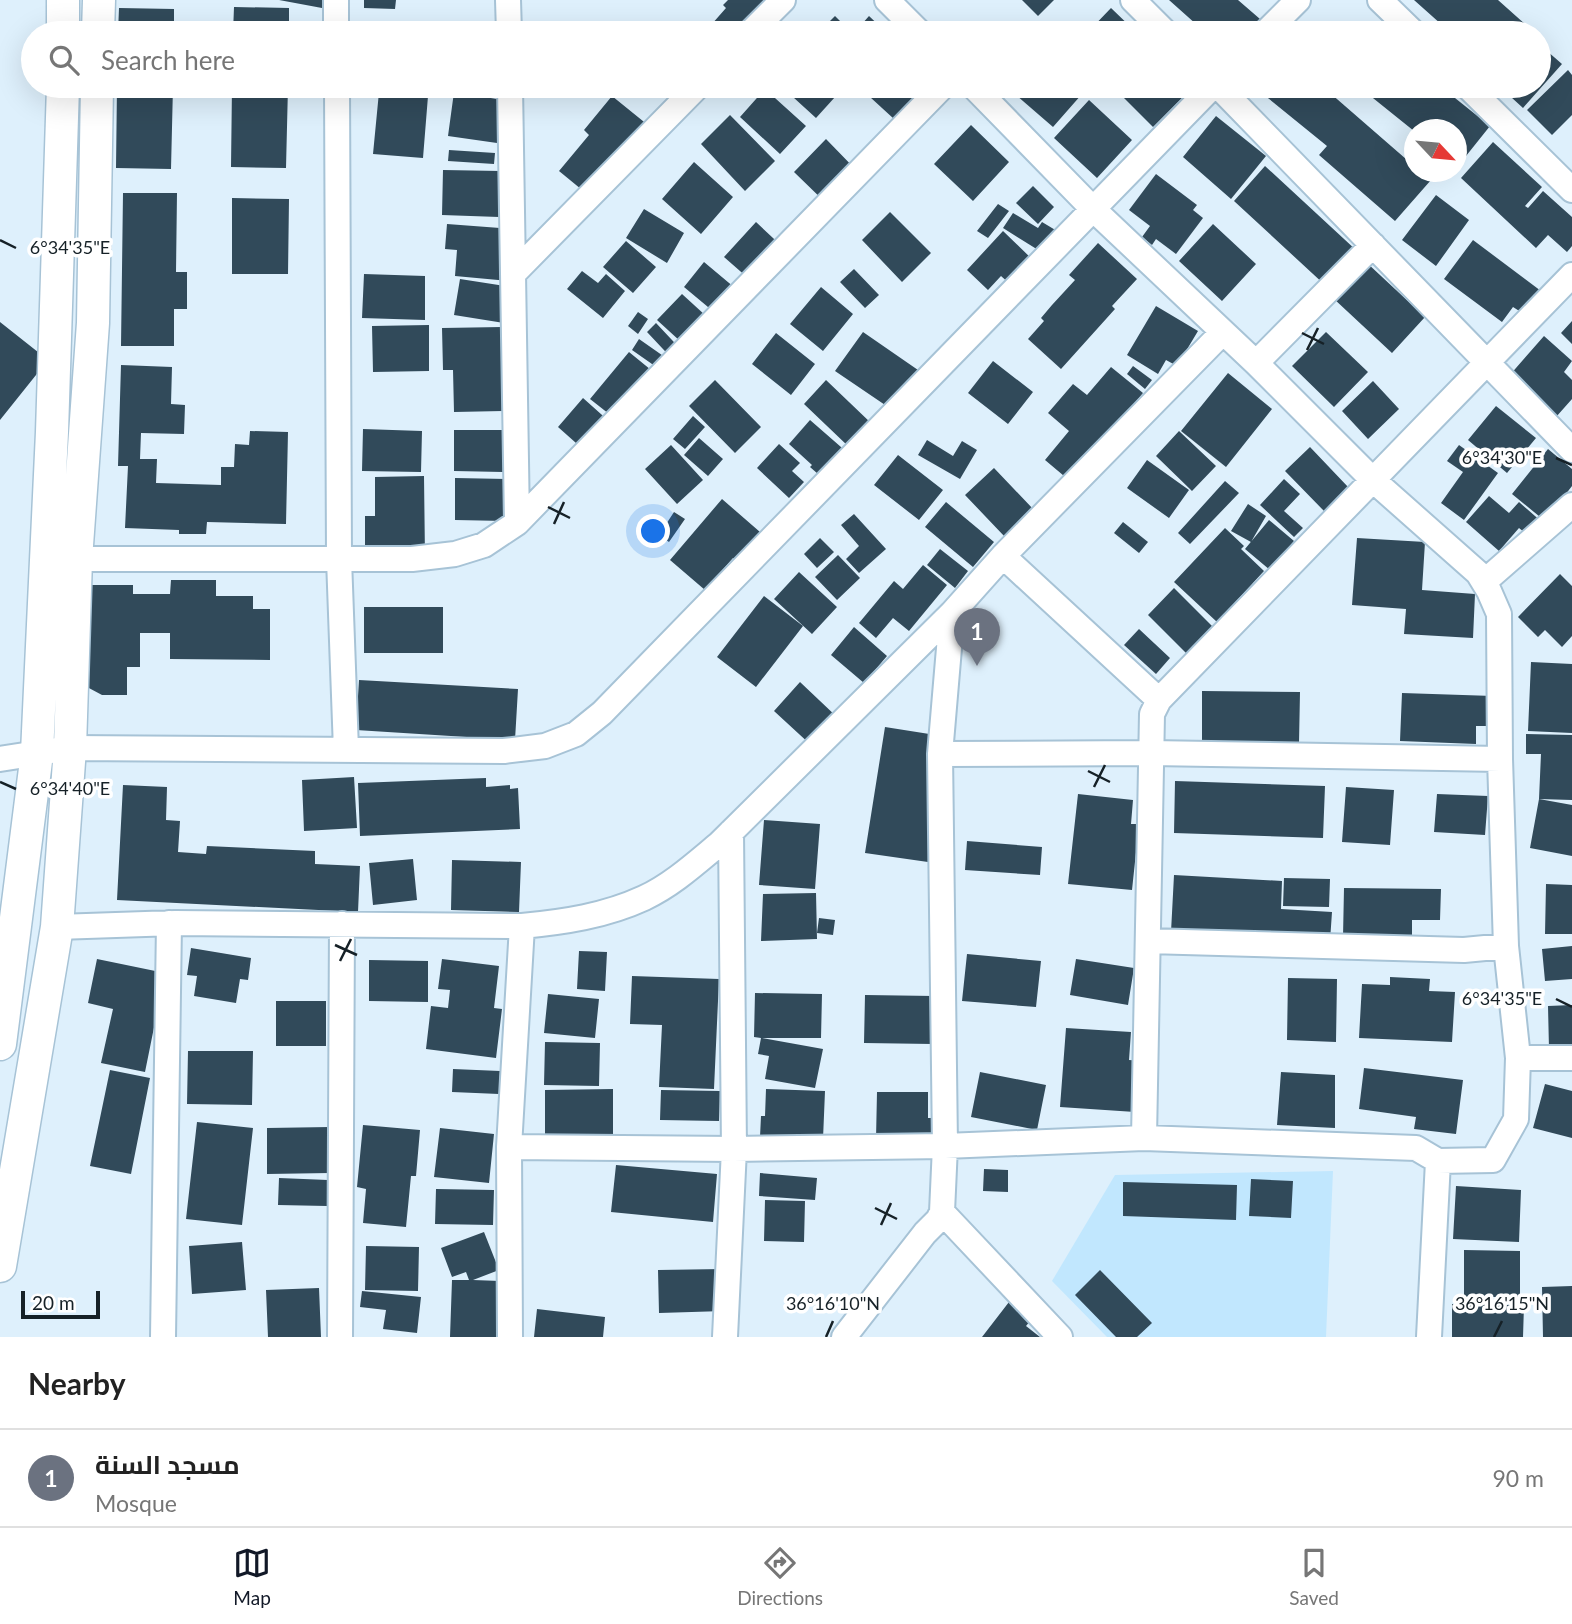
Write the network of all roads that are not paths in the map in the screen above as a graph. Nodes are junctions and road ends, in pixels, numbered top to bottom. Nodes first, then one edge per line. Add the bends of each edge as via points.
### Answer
1 (63, 0) edge
2 (99, 0) edge
3 (336, 0) edge
4 (508, 0) edge
5 (783, 0) edge
6 (887, 0) edge
7 (1133, 0) edge
8 (1298, 0) edge
9 (1380, 0) edge
10 (63, 21) edge
11 (98, 21) edge
12 (336, 21) edge
13 (509, 21) edge
14 (762, 21) edge
15 (908, 21) edge
16 (1154, 21) edge
17 (1277, 21) edge
18 (1402, 21) edge
19 (63, 98) edge
20 (97, 98) edge
21 (337, 98) edge
22 (510, 98) edge
23 (686, 98) edge
24 (931, 98) edge
25 (985, 98) edge
26 (1201, 98) edge
27 (1231, 98) edge
28 (1479, 98) edge
29 (1572, 190) edge
30 (1092, 208) junction
31 (1373, 245) junction
32 (513, 274) junction
33 (1572, 275) edge
34 (1223, 332) junction
35 (1256, 363) junction
36 (1487, 363) junction
37 (1572, 450) edge
38 (1373, 480) junction
39 (1572, 505) edge
40 (517, 523) junction
41 (1003, 556) junction
42 (76, 559) junction
43 (339, 559) junction
44 (1484, 582) junction
45 (952, 613) junction
46 (1159, 701) junction
47 (70, 748) junction
48 (346, 750) junction
49 (1152, 752) junction
50 (37, 753) junction
51 (940, 754) junction
52 (0, 759) edge
53 (1500, 759) junction
54 (731, 832) junction
55 (169, 923) junction
56 (342, 924) junction
57 (522, 926) junction
58 (57, 927) junction
59 (1148, 941) junction
60 (1506, 946) junction
61 (0, 1044) edge
62 (1518, 1058) junction
63 (1572, 1058) edge
64 (1144, 1138) junction
65 (945, 1146) junction
66 (509, 1147) junction
67 (734, 1149) junction
68 (1438, 1161) junction
69 (942, 1212) junction
70 (0, 1266) edge
71 (163, 1337) edge
72 (340, 1337) edge
73 (510, 1337) edge
74 (725, 1337) edge
75 (844, 1337) edge
76 (1060, 1337) edge
77 (1429, 1337) edge

1 - 10 main road
2 - 11 main road
3 - 12 street
4 - 13 street
5 - 14 street
6 - 15 street
7 - 16 street
8 - 17 street
9 - 18 street
19 - 50 main road
20 - 42 main road via 93,323
21 - 43 street
22 - 32 street
23 - 32 street
24 - 40 street
25 - 30 street
26 - 30 street
27 - 31 street
28 - 29 street
30 - 34 street
30 - 48 street via 602,713 576,734 545,746 504,751
31 - 35 street
31 - 36 street
32 - 40 street
33 - 36 street
34 - 35 street
34 - 41 street
35 - 38 street
36 - 37 street
36 - 38 street
38 - 44 street
38 - 46 street
39 - 44 street
40 - 43 street via 484,545 455,554
41 - 45 street
41 - 46 street
42 - 43 street
42 - 47 main road
43 - 48 street
44 - 53 street via 1499,614
45 - 51 street
45 - 54 street
46 - 49 street via 1152,713
47 - 48 street
47 - 50 street
47 - 58 main road
49 - 51 street
49 - 53 street
49 - 59 street
50 - 52 street
50 - 61 main road
51 - 65 street
53 - 60 street
54 - 57 street via 678,877 645,897 597,914
54 - 67 street
55 - 56 street
55 - 58 street
55 - 71 street
56 - 57 street
56 - 72 street
57 - 66 street
58 - 70 main road
59 - 60 street via 1464,950
59 - 64 street
60 - 62 street
62 - 63 street
62 - 68 street via 1516,1119 1493,1160
64 - 65 street
64 - 68 street via 1416,1148
65 - 67 street
65 - 69 street
66 - 67 street
66 - 73 street
67 - 74 street
68 - 77 street
69 - 75 street
69 - 76 street

